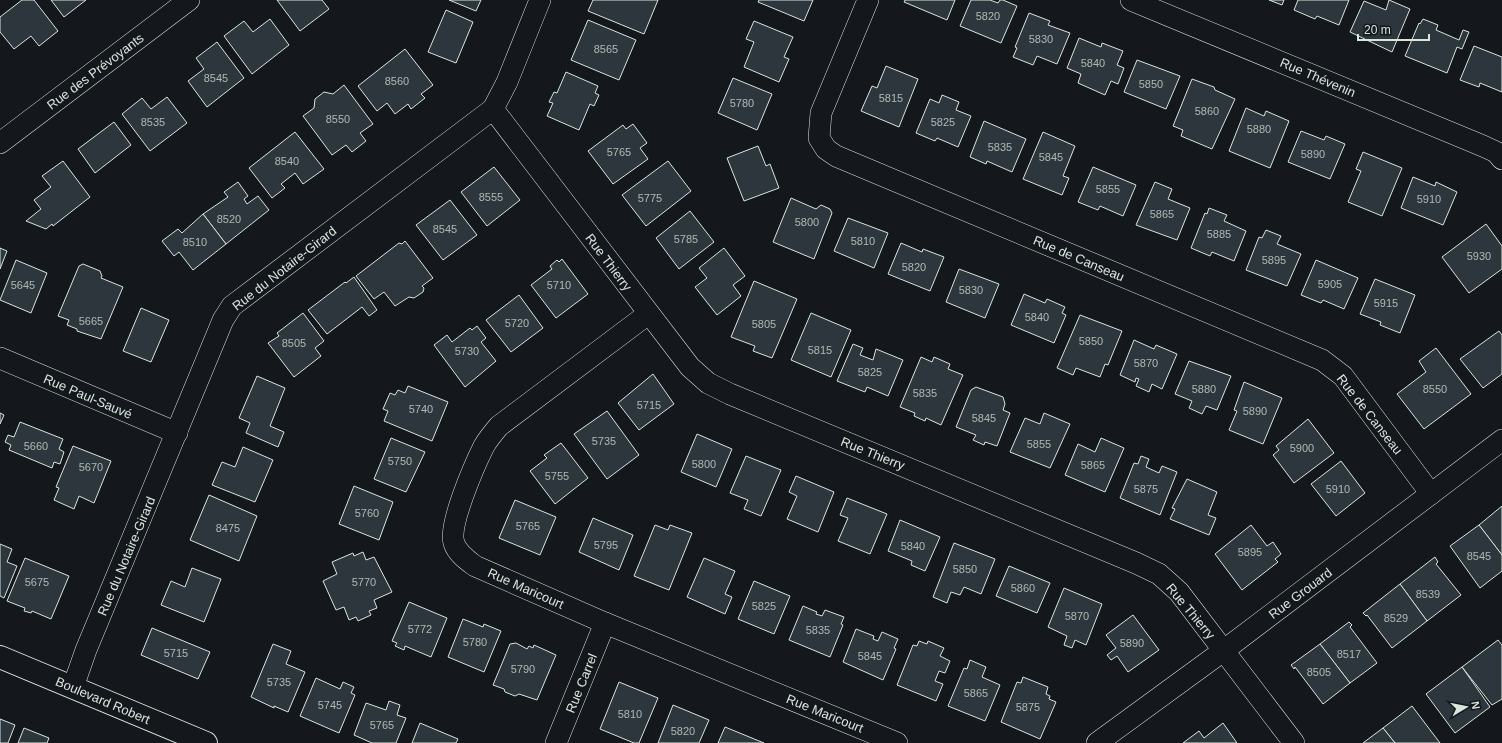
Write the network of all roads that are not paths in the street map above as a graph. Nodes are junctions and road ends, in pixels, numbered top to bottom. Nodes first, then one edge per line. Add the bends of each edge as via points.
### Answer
1 (189, 0) edge
2 (540, 0) edge
3 (868, 0) edge
4 (1132, 0) edge
5 (493, 109) junction
6 (0, 143) edge
7 (1502, 158) edge
8 (648, 314) junction
9 (0, 358) edge
10 (177, 433) junction
11 (1502, 440) edge
12 (1431, 494) junction
13 (605, 623) junction
14 (1223, 651) junction
15 (0, 657) edge
16 (73, 687) junction
17 (206, 743) edge
18 (556, 743) edge
19 (897, 743) edge
20 (1096, 743) edge
21 (1294, 743) edge

1 - 6 street, Rue des Prévoyants
2 - 5 street, Rue du Notaire-Girard via 507,82
3 - 12 street, Rue de Canseau via 821,113 819,138 826,149 836,156 1322,360 1343,376
4 - 7 street, Rue Thévenin via 1483,146
5 - 8 street, Rue Thierry
5 - 10 street, Rue du Notaire-Girard via 232,306 223,320
8 - 13 street, Rue Maricourt via 499,426 484,447 456,514 453,528 454,543 462,556 474,566
8 - 14 street, Rue Thierry via 690,367 708,383 1136,562 1159,574 1179,592
9 - 10 street, Rue Paul-Sauvé
10 - 16 street, Rue du Notaire-Girard
11 - 12 street, Rue Grouard
12 - 14 street, Rue Grouard
13 - 18 street, Rue Carrel
13 - 19 street, Rue Maricourt
14 - 20 street, Rue Grouard
14 - 21 street, Rue Thierry
15 - 16 street, Boulevard Robert
16 - 17 street, Boulevard Robert

